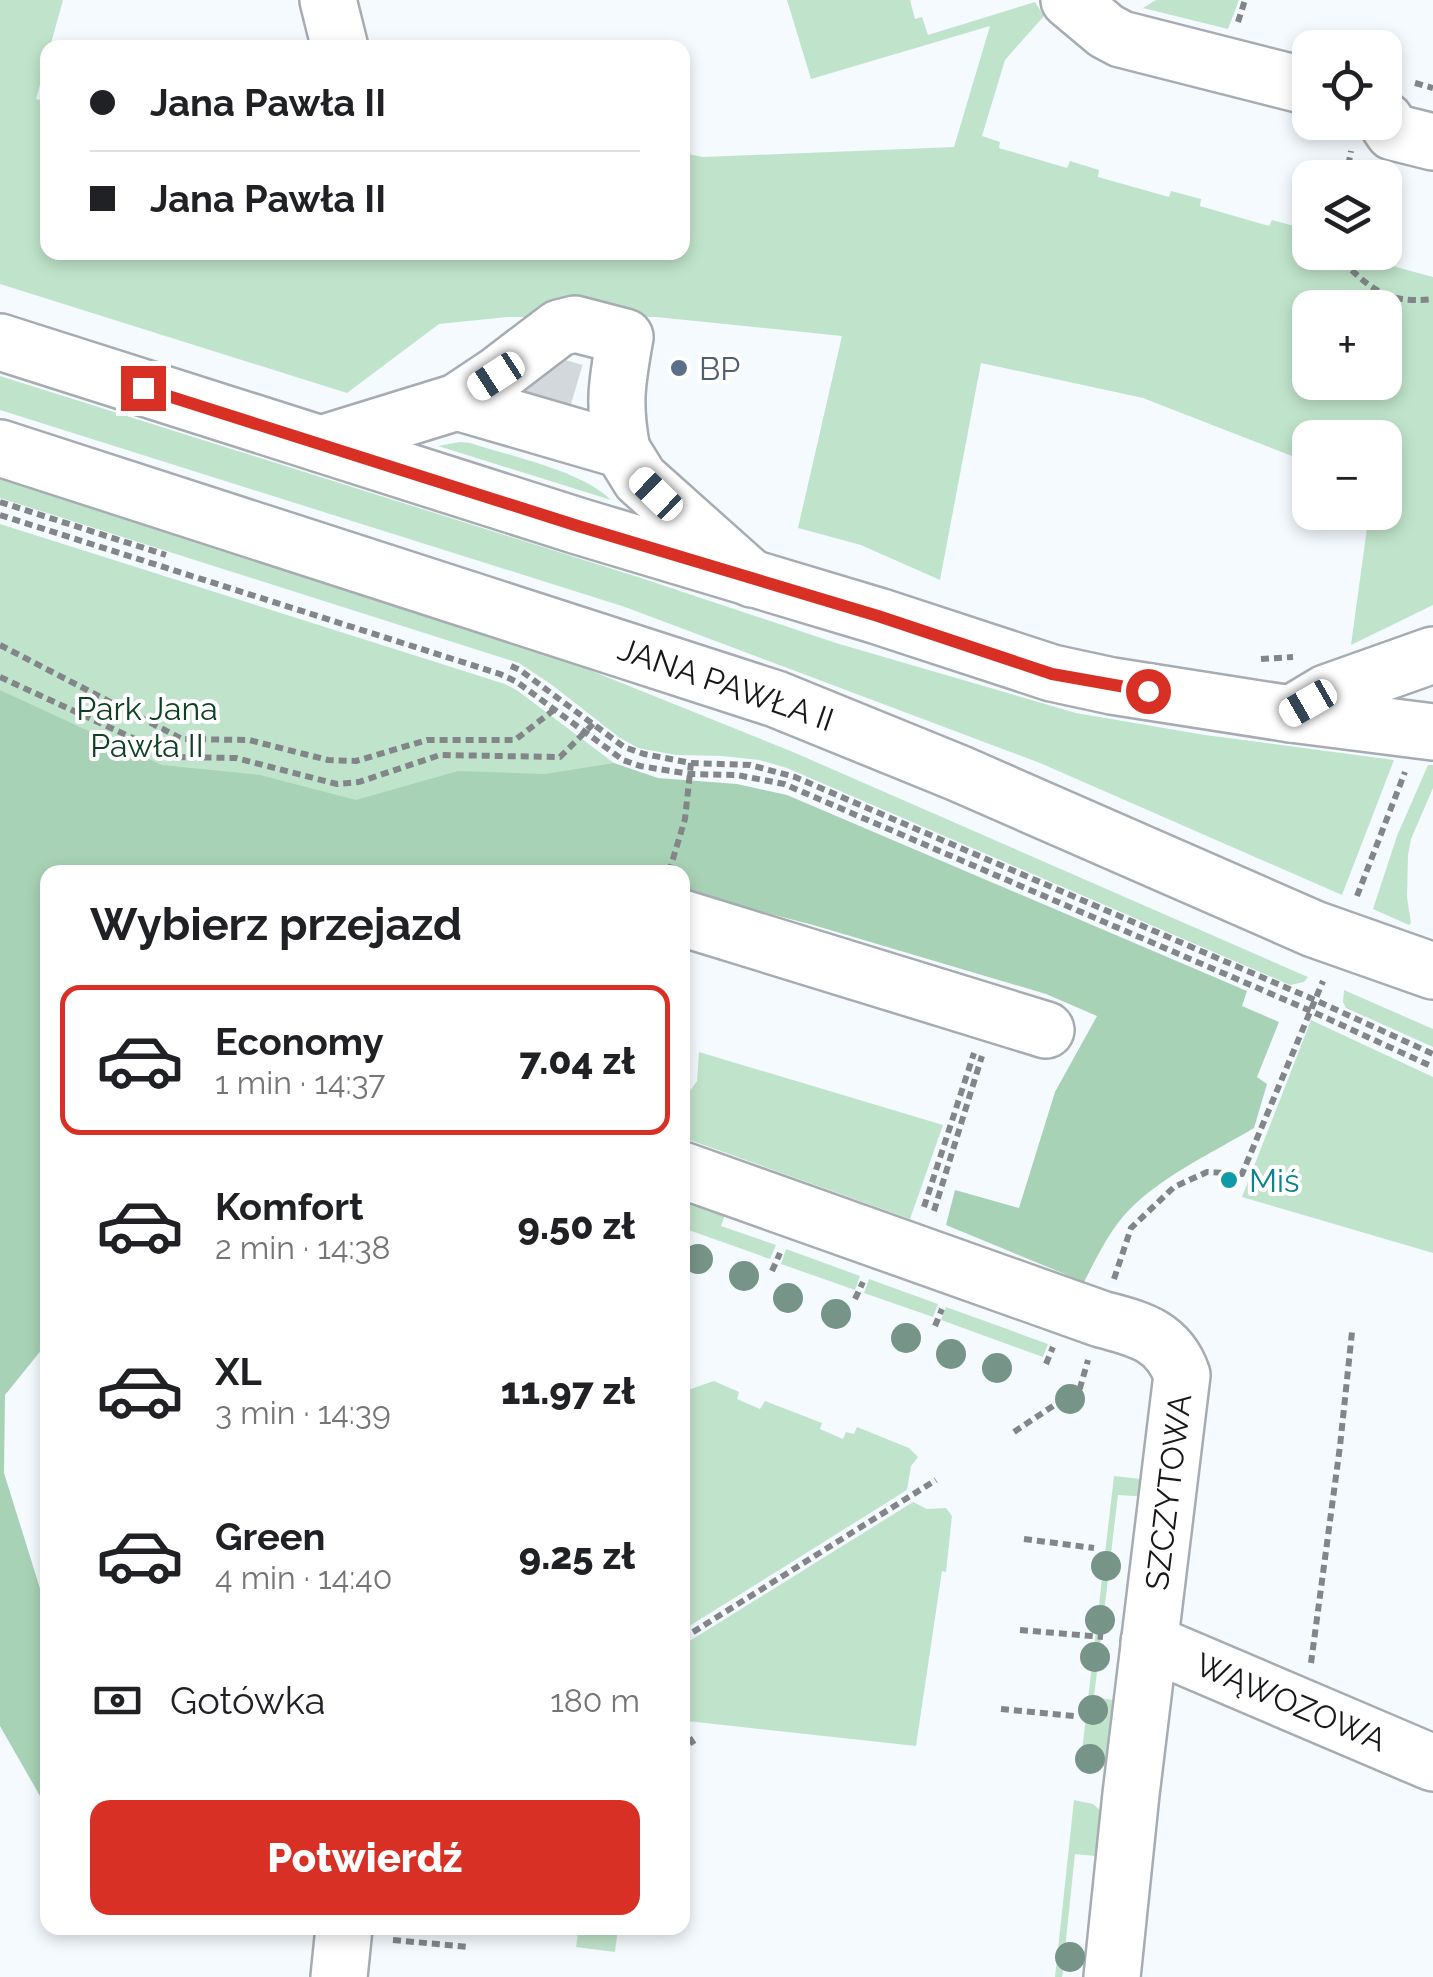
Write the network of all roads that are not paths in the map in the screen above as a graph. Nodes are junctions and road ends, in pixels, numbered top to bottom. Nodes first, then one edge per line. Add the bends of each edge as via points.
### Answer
1 (328, 0) edge
2 (1069, 0) edge
3 (338, 40) edge
4 (1292, 82) edge
5 (1402, 110) edge
6 (1433, 118) edge
7 (1402, 134) edge
8 (1433, 142) edge
9 (0, 342) edge
10 (576, 382) junction
11 (457, 402) junction
12 (321, 444) junction
13 (0, 448) edge
14 (752, 579) junction
15 (1433, 655) edge
16 (1291, 714) junction
17 (1421, 747) edge
18 (690, 920) edge
19 (1433, 972) edge
20 (1008, 1018) road end
21 (690, 1173) edge
22 (1149, 1642) junction
23 (1433, 1763) edge
24 (367, 1935) edge
25 (339, 1977) edge
26 (1112, 1977) edge

1 - 3 main road
2 - 4 main road via 1121,40
5 - 6 main road
7 - 8 main road
9 - 12 main road
10 - 11 main road
10 - 11 main road
10 - 14 main road via 640,479
11 - 12 main road
12 - 14 main road
13 - 19 main road, JANA PAWŁA II via 776,699 1314,928
14 - 16 main road via 1052,674
15 - 16 main road via 1326,693
16 - 17 main road
18 - 20 main road
21 - 22 main road, SZCZYTOWA via 1154,1336 1176,1356 1182,1375
22 - 23 main road, WĄWOZOWA
22 - 26 main road, SZCZYTOWA
24 - 25 main road

